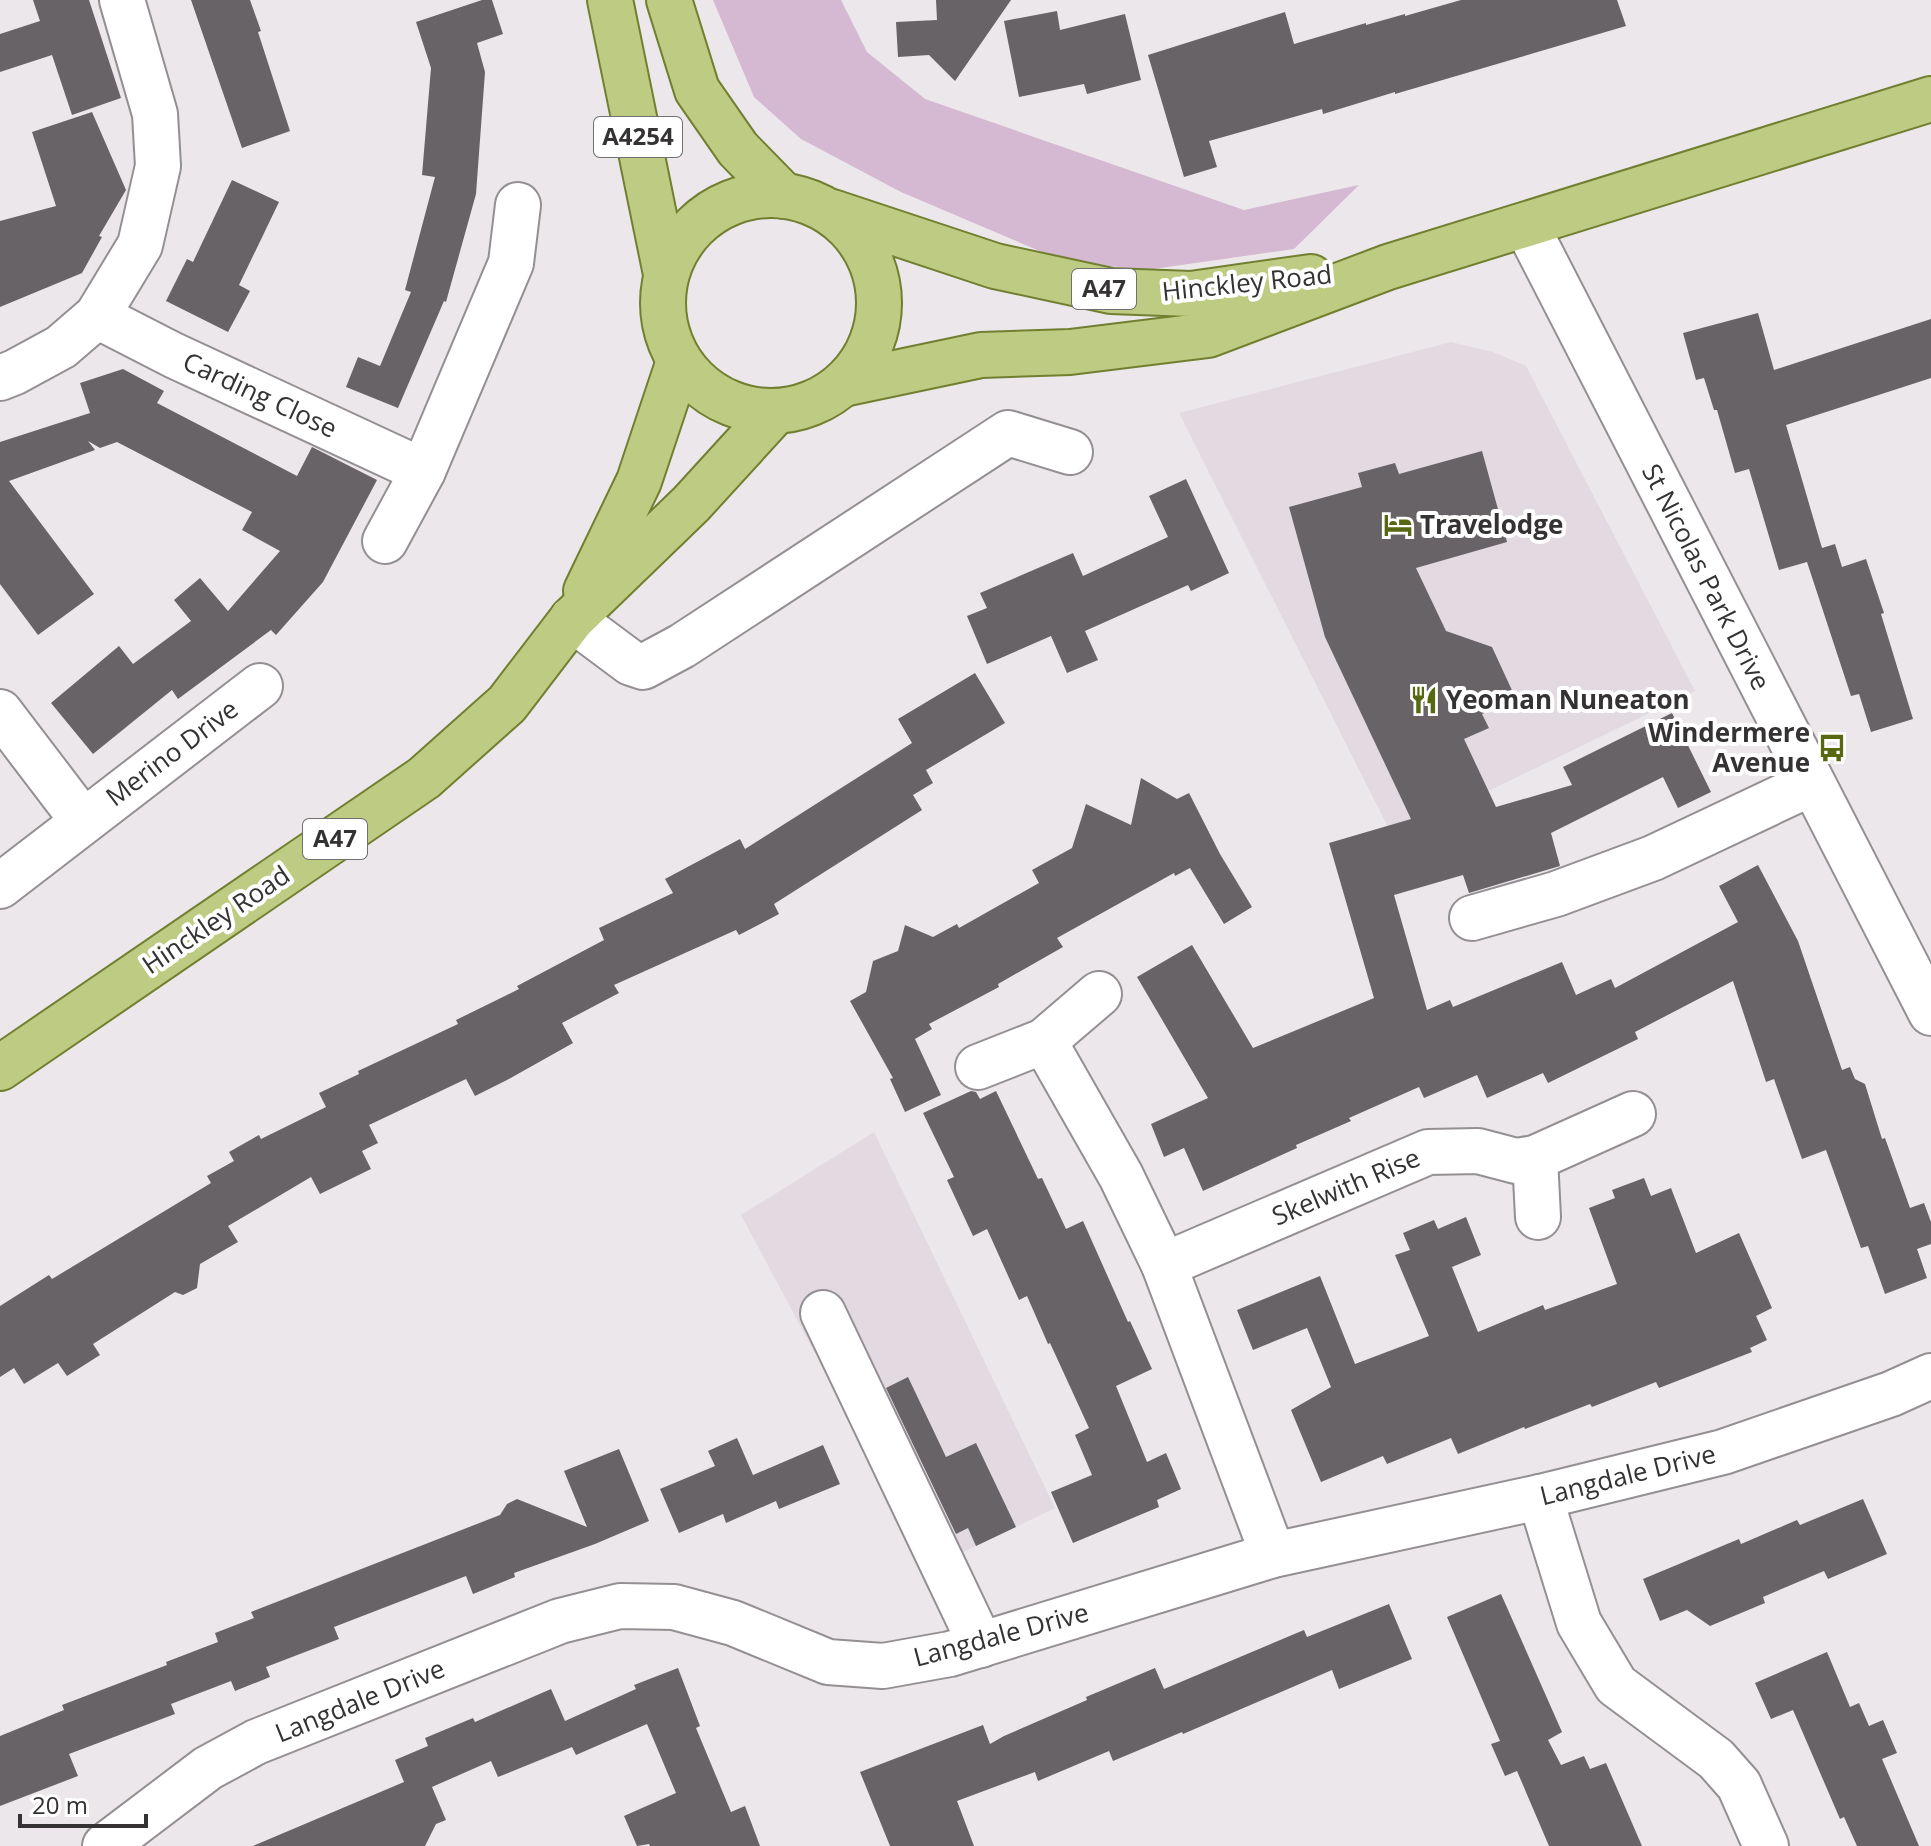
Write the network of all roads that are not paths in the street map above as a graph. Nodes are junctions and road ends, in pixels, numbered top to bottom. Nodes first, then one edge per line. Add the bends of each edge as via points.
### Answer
1 (122, 0) edge
2 (610, 0) edge
3 (669, 0) edge
4 (1931, 99) edge
5 (784, 196) junction
6 (518, 205) dead end
7 (830, 212) junction
8 (1526, 225) junction
9 (1388, 267) junction
10 (666, 274) junction
11 (97, 316) junction
12 (679, 361) junction
13 (0, 378) edge
14 (843, 384) junction
15 (775, 412) junction
16 (1070, 452) dead end
17 (423, 471) junction
18 (385, 541) dead end
19 (572, 619) junction
20 (260, 686) dead end
21 (0, 712) edge
22 (1812, 783) junction
23 (83, 821) junction
24 (0, 886) edge
25 (1472, 918) dead end
26 (1099, 994) dead end
27 (1931, 1011) edge
28 (1044, 1041) junction
29 (978, 1067) dead end
30 (0, 1068) edge
31 (1633, 1114) dead end
32 (1535, 1158) junction
33 (1538, 1217) dead end
34 (1164, 1265) junction
35 (823, 1313) dead end
36 (1931, 1376) edge
37 (1540, 1497) junction
38 (1273, 1555) junction
39 (981, 1645) junction
40 (105, 1846) edge
41 (1766, 1846) edge

1 - 11 street via 155,114 158,166 140,245
2 - 10 main road, A4254
3 - 5 main road, A4254 via 697,90 738,149
4 - 8 main road, Hinckley Road / A47
5 - 7 main road, A47
5 - 10 main road, A47 via 740,199 704,217 675,252
6 - 17 street via 511,263
7 - 9 main road, Hinckley Road / A47 via 995,266 1111,291 1191,294
7 - 14 main road, A47 via 869,255 879,292 879,320 867,353
8 - 9 main road, Hinckley Road / A47
8 - 22 street, St Nicolas Park Drive
9 - 14 main road, Hinckley Road / A47 via 1208,335 1070,352 981,355
10 - 12 main road, A47 via 665,328
11 - 13 street via 61,347
11 - 17 street, Carding Close
12 - 15 main road, A47 via 691,378 720,399
12 - 19 main road, Hinckley Road / A47 via 639,481
14 - 15 main road, A47 via 826,397
15 - 19 main road, Hinckley Road / A47 via 691,504
16 - 19 street via 1008,433 643,667
17 - 18 street
19 - 30 main road, Hinckley Road / A47 via 507,704 424,778
20 - 23 street, Merino Drive
21 - 23 street, Merino Drive
22 - 25 street via 1653,858
22 - 27 street, St Nicolas Park Drive
23 - 24 street, Merino Drive
26 - 28 street
28 - 29 street
28 - 34 street via 1121,1176
31 - 32 street, Skelwith Rise
32 - 33 street
32 - 34 street, Skelwith Rise via 1516,1161 1478,1151 1428,1152
34 - 38 street
35 - 39 street
36 - 37 street, Langdale Drive via 1723,1452
37 - 38 street, Langdale Drive
37 - 41 street via 1579,1623 1616,1685 1716,1759 1739,1785
38 - 39 street, Langdale Drive
39 - 40 street, Langdale Drive via 883,1666 828,1662 733,1623 674,1607 620,1606 560,1621 256,1742 208,1768

